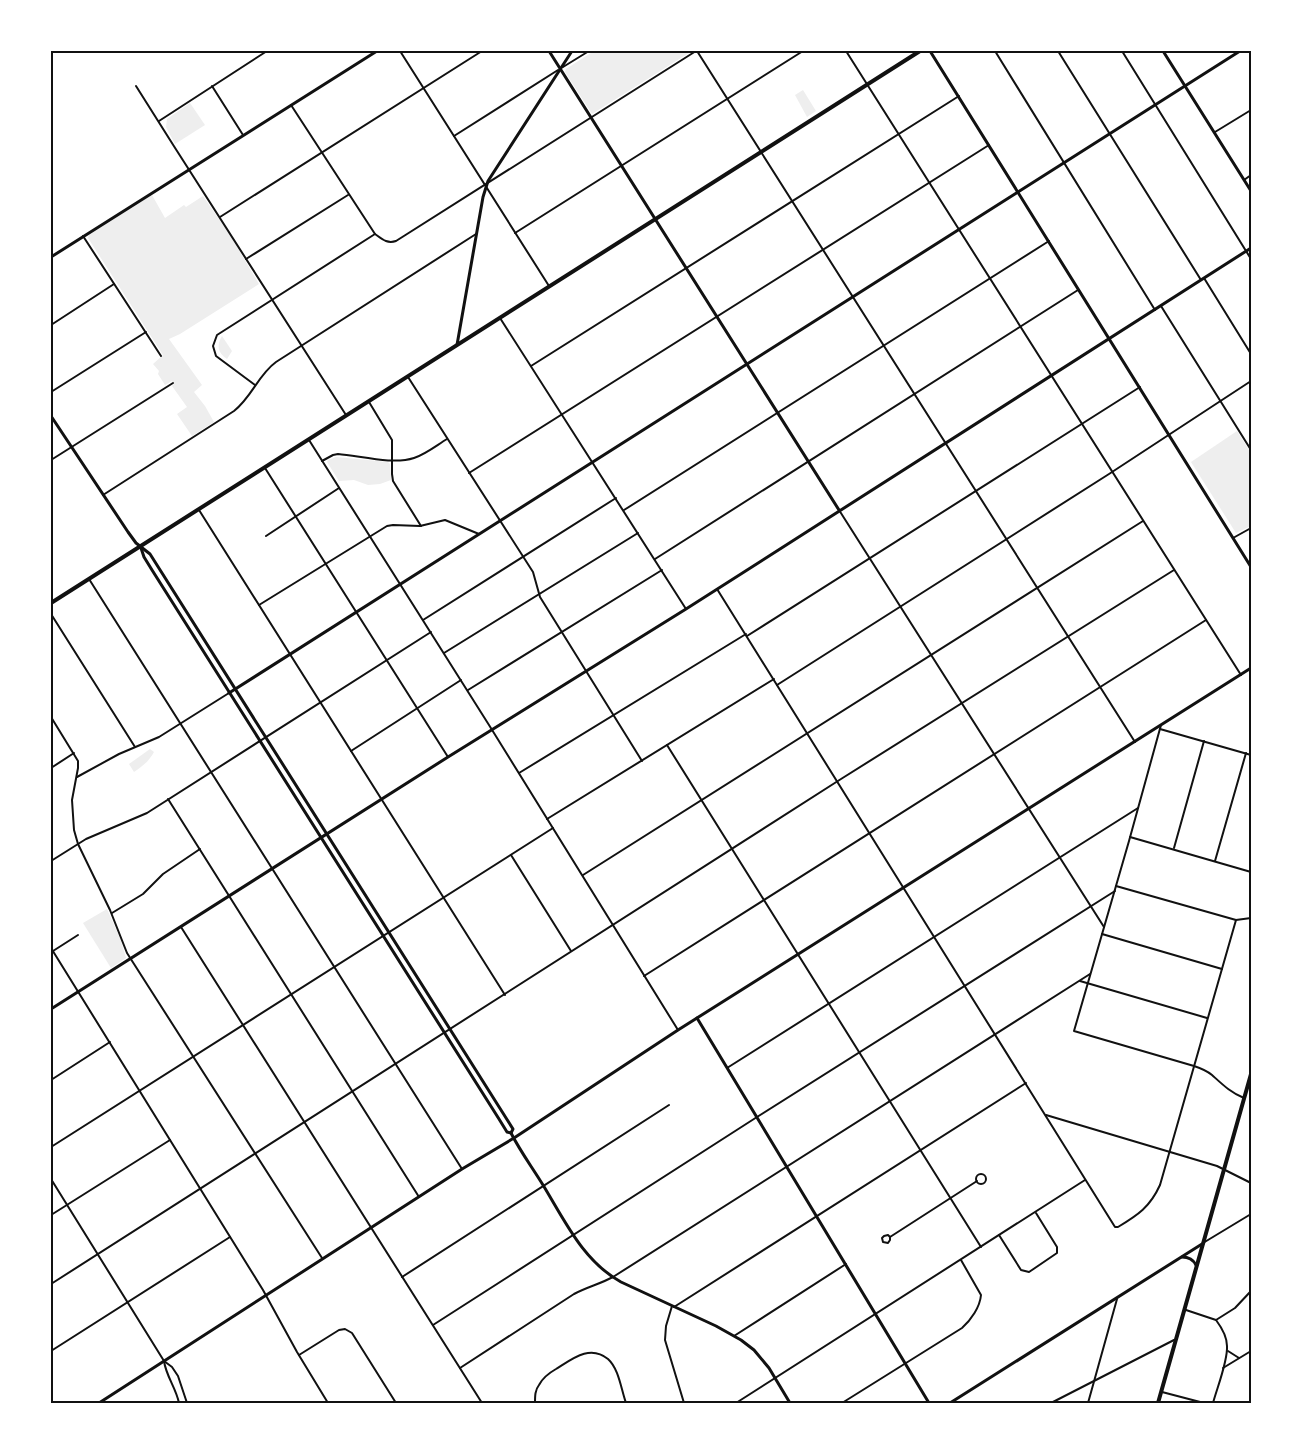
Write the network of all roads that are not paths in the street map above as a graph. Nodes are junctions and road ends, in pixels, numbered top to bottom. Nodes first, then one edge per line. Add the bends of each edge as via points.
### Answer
1 (267, 51) edge
2 (377, 51) edge
3 (400, 51) edge
4 (482, 51) edge
5 (549, 51) edge
6 (572, 51) edge
7 (589, 51) edge
8 (696, 51) edge
9 (803, 51) edge
10 (846, 51) edge
11 (920, 51) edge
12 (930, 51) edge
13 (994, 51) edge
14 (1058, 51) edge
15 (1122, 51) edge
16 (1163, 51) edge
17 (1238, 52) edge
18 (560, 69) junction
19 (867, 85) junction
20 (136, 86) dead end
21 (212, 86) junction
22 (1185, 86) junction
23 (423, 88) junction
24 (959, 96) junction
25 (727, 99) junction
26 (291, 105) junction
27 (1155, 105) junction
28 (1251, 110) edge
29 (591, 118) junction
30 (158, 122) junction
31 (1215, 133) junction
32 (898, 134) junction
33 (1110, 134) junction
34 (243, 135) junction
35 (454, 136) junction
36 (989, 145) junction
37 (761, 152) junction
38 (321, 153) junction
39 (1064, 163) junction
40 (621, 166) junction
41 (188, 170) junction
42 (1251, 175) edge
43 (1244, 180) junction
44 (929, 183) junction
45 (486, 185) junction
46 (1251, 191) edge
47 (1018, 192) junction
48 (348, 195) junction
49 (792, 200) junction
50 (220, 217) junction
51 (655, 219) junction
52 (959, 230) junction
53 (477, 233) junction
54 (515, 233) junction
55 (375, 234) junction
56 (83, 236) junction
57 (1049, 241) junction
58 (1251, 248) edge
59 (823, 250) junction
60 (1246, 251) junction
61 (51, 257) edge
62 (246, 259) junction
63 (1251, 259) edge
64 (686, 267) junction
65 (990, 278) junction
66 (1203, 279) junction
67 (115, 284) junction
68 (549, 286) junction
69 (1079, 290) junction
70 (853, 297) junction
71 (272, 299) junction
72 (1161, 306) junction
73 (1155, 310) junction
74 (717, 316) junction
75 (500, 318) junction
76 (51, 325) edge
77 (1020, 327) junction
78 (146, 332) junction
79 (1110, 339) junction
80 (301, 345) junction
81 (457, 345) junction
82 (884, 346) junction
83 (1251, 354) edge
84 (161, 356) dead end
85 (747, 364) junction
86 (531, 366) junction
87 (1051, 376) junction
88 (408, 377) junction
89 (1251, 381) edge
90 (173, 383) dead end
91 (255, 386) junction
92 (1140, 387) junction
93 (51, 392) edge
94 (915, 394) junction
95 (1220, 400) junction
96 (369, 402) junction
97 (778, 413) junction
98 (562, 414) junction
99 (51, 416) edge
100 (346, 416) junction
101 (1082, 424) junction
102 (1169, 435) junction
103 (447, 438) junction
104 (309, 440) junction
105 (945, 442) junction
106 (72, 447) junction
107 (1251, 450) edge
108 (51, 460) edge
109 (392, 460) junction
110 (322, 461) junction
111 (809, 461) junction
112 (593, 462) junction
113 (265, 468) junction
114 (1112, 472) junction
115 (469, 473) junction
116 (339, 488) junction
117 (976, 491) junction
118 (103, 495) junction
119 (615, 498) junction
120 (198, 510) junction
121 (624, 510) junction
122 (839, 510) junction
123 (296, 516) junction
124 (500, 521) junction
125 (1143, 521) junction
126 (421, 526) junction
127 (1251, 528) edge
128 (638, 533) junction
129 (479, 534) junction
130 (266, 536) dead end
131 (370, 536) junction
132 (1233, 538) junction
133 (1007, 539) junction
134 (140, 547) junction
135 (523, 556) junction
136 (870, 558) junction
137 (655, 559) junction
138 (326, 564) junction
139 (1251, 567) edge
140 (662, 570) junction
141 (1174, 570) junction
142 (89, 579) junction
143 (400, 584) junction
144 (1037, 588) junction
145 (717, 589) junction
146 (539, 595) junction
147 (51, 603) edge
148 (259, 605) junction
149 (901, 607) junction
150 (686, 609) junction
151 (356, 612) junction
152 (51, 614) edge
153 (423, 620) junction
154 (1206, 620) junction
155 (431, 632) junction
156 (562, 632) junction
157 (746, 635) junction
158 (1068, 637) junction
159 (290, 654) junction
160 (444, 654) junction
161 (932, 655) junction
162 (387, 661) junction
163 (1251, 668) edge
164 (586, 671) junction
165 (1241, 675) junction
166 (774, 679) junction
167 (461, 680) junction
168 (777, 685) junction
169 (1100, 688) junction
170 (235, 689) junction
171 (468, 690) junction
172 (229, 693) junction
173 (321, 703) junction
174 (962, 704) junction
175 (418, 709) junction
176 (614, 715) junction
177 (51, 717) edge
178 (181, 724) junction
179 (1161, 727) junction
180 (492, 729) junction
181 (808, 733) junction
182 (266, 738) junction
183 (260, 741) junction
184 (1204, 741) junction
185 (1135, 742) junction
186 (667, 745) junction
187 (135, 747) junction
188 (351, 751) junction
189 (74, 753) junction
190 (1246, 753) junction
191 (994, 755) junction
192 (1251, 755) edge
193 (448, 757) junction
194 (642, 761) junction
195 (51, 768) edge
196 (211, 772) junction
197 (519, 773) junction
198 (76, 777) junction
199 (838, 782) junction
200 (168, 799) junction
201 (381, 799) junction
202 (702, 800) junction
203 (1138, 808) junction
204 (1029, 809) junction
205 (547, 819) junction
206 (553, 828) junction
207 (870, 833) junction
208 (327, 834) junction
209 (1130, 837) junction
210 (321, 838) junction
211 (78, 844) junction
212 (200, 849) junction
213 (732, 849) junction
214 (1173, 849) junction
215 (510, 855) junction
216 (1060, 857) junction
217 (51, 861) edge
218 (1215, 861) junction
219 (272, 869) junction
220 (1251, 872) edge
221 (582, 876) junction
222 (1116, 886) junction
223 (904, 887) junction
224 (1115, 891) junction
225 (230, 896) junction
226 (443, 898) junction
227 (764, 900) junction
228 (1091, 906) junction
229 (112, 913) junction
230 (1251, 918) edge
231 (1236, 920) junction
232 (613, 926) junction
233 (181, 927) junction
234 (1104, 927) junction
235 (389, 932) junction
236 (1102, 934) junction
237 (78, 935) dead end
238 (383, 936) junction
239 (935, 937) junction
240 (52, 950) edge
241 (571, 952) junction
242 (798, 955) junction
243 (131, 958) junction
244 (334, 967) junction
245 (1222, 969) junction
246 (1090, 974) junction
247 (644, 976) junction
248 (1079, 981) junction
249 (1087, 983) junction
250 (965, 985) junction
251 (78, 992) junction
252 (292, 994) junction
253 (505, 995) junction
254 (829, 1004) junction
255 (51, 1009) edge
256 (697, 1018) junction
257 (1207, 1018) junction
258 (243, 1026) junction
259 (450, 1030) junction
260 (678, 1030) junction
261 (444, 1033) junction
262 (996, 1034) junction
263 (110, 1042) junction
264 (859, 1052) junction
265 (194, 1056) junction
266 (396, 1064) junction
267 (1194, 1066) junction
268 (727, 1068) junction
269 (1251, 1074) edge
270 (51, 1080) edge
271 (1026, 1083) junction
272 (139, 1091) junction
273 (353, 1091) junction
274 (1244, 1098) junction
275 (889, 1101) junction
276 (669, 1105) dead end
277 (1046, 1115) junction
278 (757, 1117) junction
279 (304, 1123) junction
280 (511, 1133) junction
281 (514, 1138) junction
282 (170, 1140) junction
283 (51, 1147) edge
284 (920, 1150) junction
285 (1169, 1152) junction
286 (255, 1153) junction
287 (786, 1166) junction
288 (462, 1169) junction
289 (1224, 1170) junction
290 (51, 1179) edge
291 (1086, 1180) junction
292 (977, 1181) dead end
293 (1251, 1183) edge
294 (544, 1186) junction
295 (200, 1188) junction
296 (419, 1197) junction
297 (950, 1198) junction
298 (67, 1205) junction
299 (1036, 1212) junction
300 (1251, 1214) edge
301 (51, 1215) edge
302 (816, 1215) junction
303 (371, 1229) junction
304 (573, 1235) junction
305 (999, 1235) junction
306 (230, 1237) junction
307 (890, 1237) dead end
308 (1203, 1243) junction
309 (981, 1247) junction
310 (97, 1254) junction
311 (1181, 1257) junction
312 (323, 1260) junction
313 (961, 1260) junction
314 (846, 1264) junction
315 (1197, 1267) junction
316 (402, 1277) junction
317 (613, 1278) junction
318 (51, 1284) edge
319 (1251, 1291) edge
320 (266, 1295) junction
321 (1117, 1298) junction
322 (128, 1302) junction
323 (673, 1306) junction
324 (1185, 1310) junction
325 (876, 1314) junction
326 (1216, 1320) junction
327 (433, 1325) junction
328 (734, 1336) junction
329 (1176, 1339) junction
330 (1227, 1350) junction
331 (51, 1352) edge
332 (1251, 1352) edge
333 (299, 1355) junction
334 (1239, 1358) junction
335 (164, 1361) junction
336 (905, 1363) junction
337 (460, 1368) junction
338 (1223, 1368) junction
339 (775, 1378) junction
340 (1094, 1381) junction
341 (1161, 1392) junction
342 (99, 1403) edge
343 (179, 1403) edge
344 (188, 1403) edge
345 (328, 1403) edge
346 (396, 1403) edge
347 (482, 1403) edge
348 (536, 1403) edge
349 (626, 1403) edge
350 (684, 1403) edge
351 (736, 1403) edge
352 (790, 1403) edge
353 (842, 1403) edge
354 (929, 1403) edge
355 (950, 1403) edge
356 (1051, 1403) edge
357 (1088, 1403) edge
358 (1158, 1403) edge
359 (1204, 1403) edge
360 (1213, 1403) edge

1 - 21 street
2 - 26 street
3 - 23 street
4 - 23 street
5 - 18 street
6 - 18 street
7 - 18 street
8 - 25 street
8 - 29 street
9 - 25 street
10 - 19 street
11 - 19 main road
12 - 24 street
13 - 39 street
14 - 33 street
15 - 27 street
16 - 22 street
17 - 22 street
18 - 29 street
18 - 35 street
18 - 45 street
19 - 32 street
19 - 37 main road
20 - 30 street
21 - 30 street
21 - 34 street
22 - 27 street
22 - 31 street
23 - 35 street
23 - 38 street
24 - 32 street
24 - 36 street
25 - 37 street
25 - 40 street
26 - 34 street
26 - 38 street
27 - 33 street
27 - 60 street
28 - 31 street
29 - 40 street
29 - 45 street
30 - 41 street
31 - 43 street
32 - 44 street
32 - 49 street
33 - 39 street
33 - 66 street
34 - 41 street
35 - 45 street
36 - 44 street
36 - 47 street
37 - 49 street
37 - 51 main road
38 - 48 street
38 - 50 street
39 - 47 street
39 - 73 street
40 - 51 street
40 - 54 street
41 - 50 street
41 - 56 street
42 - 43 street
43 - 46 street
44 - 52 street
44 - 59 street
45 - 53 street
45 - 54 street
45 - 55 street via 396,241 385,241
47 - 52 street
47 - 57 street
48 - 55 street
48 - 62 street
49 - 59 street
49 - 64 street
50 - 62 street
51 - 64 street
51 - 68 main road
52 - 65 street
52 - 70 street
53 - 80 street
53 - 81 street
54 - 68 street
55 - 71 street
56 - 61 street
56 - 67 street
57 - 65 street
57 - 69 street
58 - 60 street
59 - 70 street
59 - 74 street
60 - 63 street
60 - 66 street
62 - 71 street
64 - 74 street
64 - 86 street
65 - 77 street
65 - 82 street
66 - 72 street
66 - 83 street
67 - 76 street
67 - 78 street
68 - 75 main road
69 - 77 street
69 - 79 street
70 - 82 street
70 - 85 street
71 - 80 street
71 - 91 street via 219,333 213,343 217,357
72 - 73 street
72 - 95 street
73 - 79 street
74 - 85 street
74 - 98 street
75 - 81 main road
75 - 86 street
77 - 87 street
77 - 94 street
78 - 84 street
78 - 93 street
79 - 87 street
79 - 92 street
80 - 91 street via 272,365
80 - 100 street
81 - 88 main road
82 - 94 street
82 - 97 street
85 - 97 street
85 - 112 street
86 - 98 street
87 - 101 street
87 - 105 street
88 - 96 main road
88 - 103 street
89 - 95 street
90 - 106 street
91 - 118 street via 234,411
92 - 101 street
92 - 102 street
94 - 105 street
94 - 111 street
95 - 102 street
95 - 107 street
96 - 100 main road
96 - 109 street via 392,440
97 - 111 street
97 - 121 street
98 - 112 street
98 - 115 street
99 - 106 street
100 - 104 main road
101 - 114 street
101 - 117 street
102 - 114 street
102 - 132 street
103 - 109 street via 414,458
103 - 115 street
104 - 110 street
104 - 113 main road
105 - 117 street
105 - 122 street
106 - 108 street
106 - 118 street
109 - 110 street via 338,454
109 - 126 street via 393,481
110 - 116 street
111 - 122 street
111 - 137 street
112 - 119 street
112 - 124 street
113 - 120 main road
113 - 123 street
114 - 125 street
114 - 133 street
115 - 124 street
116 - 123 street
116 - 131 street
117 - 133 street
117 - 136 street
118 - 134 street
119 - 121 street
119 - 135 street
120 - 134 main road
120 - 148 street
121 - 128 street
122 - 136 street
122 - 145 street
123 - 130 street
123 - 138 street
124 - 129 street
124 - 135 street
125 - 141 street
125 - 144 street
126 - 129 street via 445,520
126 - 131 street via 391,525
127 - 132 street
128 - 137 street
128 - 146 street
129 - 143 street
131 - 138 street
131 - 143 street
132 - 139 street
133 - 144 street
133 - 149 street
134 - 142 main road
134 - 170 street via 150,554
134 - 172 street
135 - 146 street
135 - 153 street
136 - 149 street
136 - 157 street
137 - 140 street
138 - 148 street
138 - 151 street
140 - 150 street
140 - 156 street
141 - 154 street
141 - 158 street
142 - 147 main road
142 - 178 street
143 - 151 street
143 - 153 street
144 - 158 street
144 - 161 street
145 - 150 street
145 - 157 street
146 - 156 street
146 - 160 street
148 - 159 street
149 - 161 street
149 - 168 street
150 - 164 street
151 - 159 street
151 - 162 street
152 - 187 street
153 - 155 street
154 - 165 street
154 - 169 street
155 - 160 street
155 - 162 street
156 - 164 street
156 - 171 street
157 - 166 street
157 - 176 street
158 - 169 street
158 - 174 street
159 - 170 street
159 - 173 street
160 - 167 street
161 - 174 street
161 - 181 street
162 - 173 street
162 - 175 street
163 - 165 street
164 - 176 street
164 - 180 street
165 - 179 street
166 - 168 street
166 - 186 street
167 - 171 street
167 - 175 street
168 - 181 street
169 - 185 street
169 - 191 street
170 - 172 street
170 - 182 street
171 - 180 street
172 - 178 street
172 - 183 street
173 - 182 street
173 - 188 street
174 - 191 street
174 - 199 street
175 - 188 street
175 - 193 street
176 - 194 street
176 - 197 street
177 - 189 street
178 - 187 street
178 - 196 street
179 - 184 street
179 - 185 street
179 - 203 street
180 - 193 street
180 - 197 street
181 - 199 street
181 - 202 street
182 - 183 street
182 - 208 street
183 - 196 street
183 - 210 street
184 - 190 street
184 - 214 street
185 - 204 street
186 - 194 street
186 - 202 street
187 - 198 street
188 - 201 street
189 - 195 street
189 - 198 street via 78,762
190 - 192 street
190 - 218 street
191 - 204 street
191 - 207 street
193 - 201 street
194 - 205 street
196 - 200 street
196 - 219 street
197 - 205 street
198 - 211 street via 72,809
199 - 207 street
199 - 213 street
200 - 211 street via 139,817
200 - 212 street
201 - 208 street
201 - 226 street
202 - 213 street
202 - 221 street
203 - 209 street
203 - 216 street
204 - 216 street
204 - 223 street
205 - 206 street
206 - 215 street
206 - 221 street
207 - 223 street
207 - 227 street
208 - 210 street
208 - 235 street
209 - 214 street
209 - 222 street
210 - 219 street
210 - 238 street
211 - 217 street
211 - 229 street
212 - 225 street
212 - 229 street
213 - 227 street
213 - 232 street
214 - 218 street
215 - 226 street
215 - 241 street
216 - 228 street
216 - 239 street
218 - 220 street
219 - 225 street
219 - 244 street
221 - 232 street
222 - 224 street
222 - 231 street
223 - 239 street
223 - 242 street
224 - 228 street
224 - 234 street
225 - 233 street
225 - 252 street
226 - 235 street
226 - 253 street
227 - 242 street
227 - 247 street
228 - 234 street
228 - 250 street
229 - 243 street
230 - 231 street
231 - 245 street
232 - 241 street
232 - 247 street
233 - 243 street
233 - 258 street
234 - 236 street
235 - 238 street
235 - 259 street
236 - 245 street
236 - 246 street
237 - 240 street
238 - 244 street
238 - 261 street
239 - 250 street
239 - 254 street
240 - 251 street
241 - 253 street
242 - 254 street
242 - 256 street
243 - 251 street
243 - 265 street
244 - 252 street
244 - 266 street
245 - 257 street
246 - 248 street
246 - 249 street
247 - 260 street
248 - 249 street
248 - 262 street
249 - 257 street
249 - 267 street via 1074,1031
250 - 262 street
250 - 264 street
251 - 255 street
251 - 263 street
252 - 258 street
252 - 273 street
253 - 259 street
254 - 264 street
254 - 268 street
256 - 260 street
256 - 268 street
257 - 267 street
258 - 265 street
258 - 279 street
259 - 261 street
259 - 280 street via 513,1129
260 - 281 street
261 - 266 street
261 - 280 street
262 - 271 street
262 - 275 street
263 - 270 street
263 - 272 street
264 - 275 street
264 - 278 street
265 - 272 street
265 - 286 street
266 - 273 street
266 - 288 street
267 - 274 street
267 - 285 street
268 - 278 street
269 - 274 main road
271 - 277 street
271 - 284 street
272 - 282 street
272 - 283 street
273 - 279 street
273 - 296 street
274 - 289 main road
275 - 284 street
275 - 287 street
276 - 294 street
277 - 285 street
277 - 291 street
278 - 287 street
278 - 304 street
279 - 286 street
279 - 303 street
280 - 281 street
281 - 288 street
281 - 294 street
282 - 295 street
282 - 298 street
284 - 297 street
284 - 302 street
285 - 289 street
285 - 291 street via 1160,1185 1150,1202 1118,1227
286 - 295 street
286 - 312 street
287 - 302 street
287 - 317 street
288 - 296 street
289 - 293 street
289 - 308 main road
290 - 298 street
291 - 299 street
292 - 297 street
294 - 304 street
294 - 316 street
295 - 306 street
295 - 310 street
296 - 303 street
297 - 307 street
297 - 309 street
298 - 301 street
298 - 310 street
299 - 305 street
299 - 305 street via 1057,1253 1033,1269 1022,1270
300 - 308 street
302 - 314 street
302 - 323 street
303 - 312 street
303 - 316 street
304 - 317 street via 591,1259
304 - 327 street
305 - 309 street
306 - 320 street
306 - 322 street
308 - 311 street
308 - 315 main road
309 - 313 street
310 - 318 street
310 - 322 street
311 - 315 street via 1192,1259
311 - 321 street
312 - 320 street
313 - 325 street
313 - 336 street via 981,1293 980,1301 962,1328
314 - 325 street
314 - 328 street
315 - 324 main road
316 - 327 street
317 - 323 street
317 - 337 street via 574,1294
319 - 326 street
320 - 333 street
320 - 335 street
321 - 340 street
321 - 355 street
322 - 331 street
322 - 335 street
323 - 328 street
323 - 350 street via 665,1340
324 - 326 street
324 - 329 main road
325 - 336 street
325 - 339 street
326 - 330 street via 1226,1337
327 - 337 street
328 - 339 street via 754,1350
329 - 340 street
329 - 341 main road
330 - 334 street
330 - 338 street
332 - 334 street
333 - 345 street
333 - 346 street via 345,1329 352,1333
334 - 338 street
335 - 342 street
335 - 343 street
335 - 344 street via 178,1376
336 - 353 street
336 - 354 street
337 - 347 street
338 - 360 street
339 - 351 street
339 - 352 street
340 - 356 street
340 - 357 street
341 - 358 main road
341 - 359 street
348 - 349 street via 538,1385 544,1378 579,1354 592,1353 605,1357 612,1365

